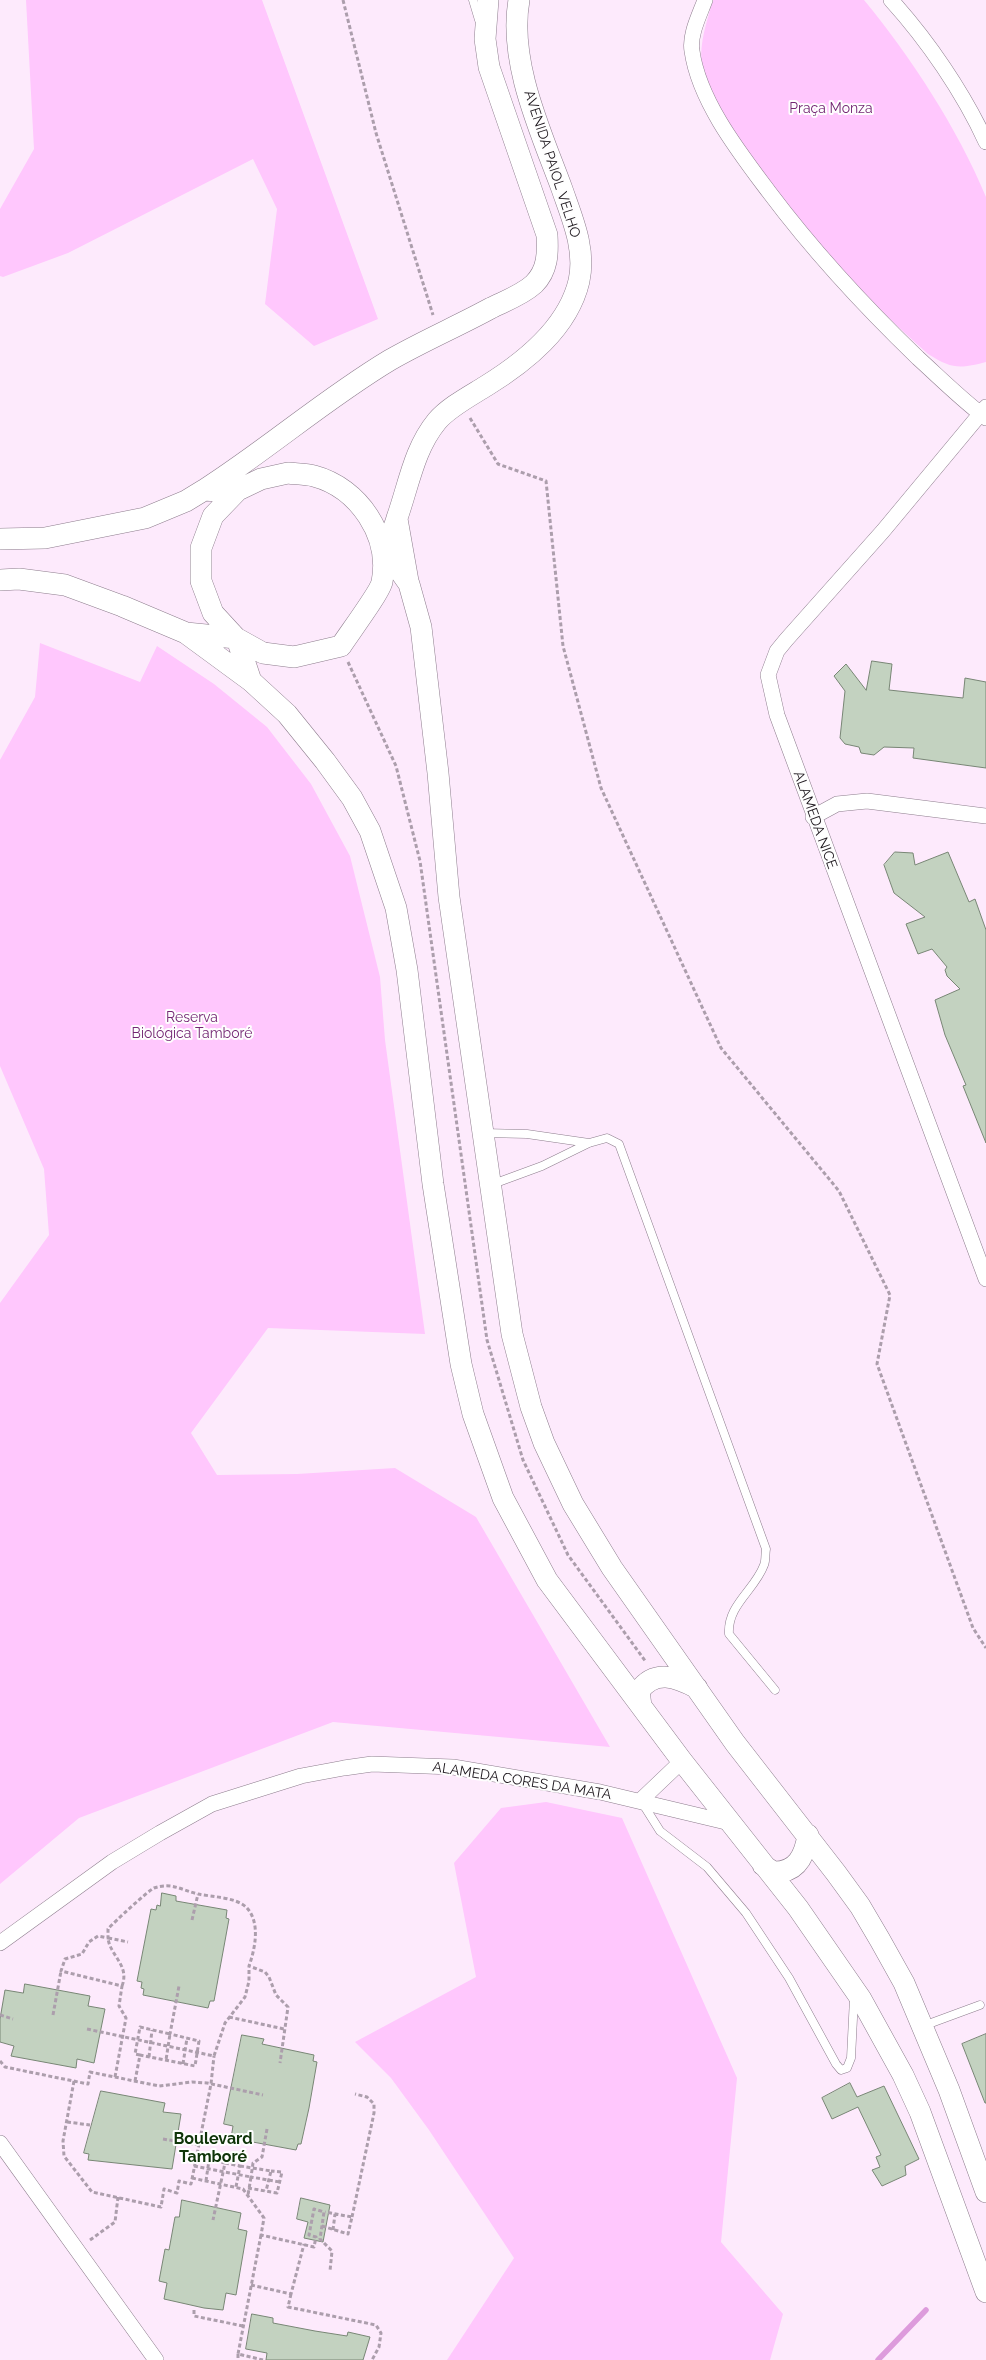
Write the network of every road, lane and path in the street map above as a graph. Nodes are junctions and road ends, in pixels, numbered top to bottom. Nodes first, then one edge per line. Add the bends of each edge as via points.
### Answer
1 (343, 0) edge
2 (473, 0) edge
3 (488, 0) edge
4 (519, 0) edge
5 (705, 0) edge
6 (891, 0) edge
7 (485, 39) junction
8 (986, 142) edge
9 (440, 335) junction
10 (460, 403) junction
11 (984, 413) edge
12 (251, 460) junction
13 (204, 490) junction
14 (237, 491) junction
15 (397, 519) junction
16 (0, 539) edge
17 (383, 554) junction
18 (0, 580) edge
19 (409, 584) junction
20 (186, 634) junction
21 (237, 638) junction
22 (251, 681) junction
23 (986, 816) edge
24 (813, 817) junction
25 (484, 1133) junction
26 (589, 1143) junction
27 (492, 1185) junction
28 (986, 1279) edge
29 (986, 1648) edge
30 (698, 1688) junction
31 (775, 1690) dead end
32 (640, 1706) junction
33 (682, 1761) junction
34 (641, 1800) junction
35 (730, 1823) junction
36 (808, 1835) junction
37 (763, 1865) junction
38 (198, 1894) junction
39 (192, 1920) dead end
40 (108, 1938) junction
41 (128, 1942) dead end
42 (0, 1943) edge
43 (249, 1966) junction
44 (61, 1971) junction
45 (122, 1986) junction
46 (179, 1986) dead end
47 (855, 1991) junction
48 (980, 2005) dead end
49 (53, 2015) dead end
50 (0, 2016) edge
51 (13, 2018) dead end
52 (229, 2018) junction
53 (922, 2026) junction
54 (284, 2028) junction
55 (87, 2029) dead end
56 (152, 2030) junction
57 (170, 2034) junction
58 (123, 2037) junction
59 (187, 2038) junction
60 (137, 2040) junction
61 (151, 2042) junction
62 (168, 2046) junction
63 (184, 2050) junction
64 (197, 2052) junction
65 (140, 2055) junction
66 (214, 2056) junction
67 (149, 2057) junction
68 (166, 2060) junction
69 (0, 2061) edge
70 (280, 2063) dead end
71 (183, 2064) junction
72 (115, 2077) junction
73 (74, 2081) junction
74 (135, 2081) junction
75 (211, 2084) junction
76 (355, 2094) dead end
77 (263, 2095) dead end
78 (67, 2122) junction
79 (90, 2126) dead end
80 (267, 2129) dead end
81 (163, 2139) dead end
82 (0, 2143) edge
83 (199, 2145) junction
84 (196, 2157) junction
85 (208, 2160) junction
86 (980, 2161) edge
87 (225, 2163) junction
88 (194, 2166) junction
89 (240, 2166) junction
90 (252, 2168) junction
91 (207, 2169) junction
92 (271, 2171) junction
93 (223, 2172) junction
94 (238, 2175) junction
95 (251, 2177) junction
96 (192, 2178) junction
97 (268, 2180) junction
98 (206, 2181) junction
99 (280, 2182) junction
100 (222, 2184) junction
101 (236, 2187) junction
102 (249, 2188) junction
103 (243, 2189) junction
104 (266, 2191) junction
105 (986, 2192) edge
106 (248, 2196) junction
107 (118, 2197) junction
108 (324, 2212) junction
109 (336, 2214) junction
110 (352, 2217) junction
111 (213, 2220) dead end
112 (322, 2226) junction
113 (332, 2230) junction
114 (261, 2235) junction
115 (304, 2244) junction
116 (77, 2249) junction
117 (330, 2271) dead end
118 (251, 2285) junction
119 (986, 2292) edge
120 (292, 2294) junction
121 (194, 2310) dead end
122 (243, 2326) junction
123 (238, 2354) junction
124 (156, 2360) edge
125 (238, 2360) edge
126 (263, 2360) edge
127 (372, 2360) edge

1 - 9 path via 376,134
2 - 7 lane
3 - 7 main road, AVENIDA PAIOL VELHO
4 - 10 main road, AVENIDA PAIOL VELHO via 516,15 519,53 529,99 576,229 580,254 579,281 567,310 545,341 503,376
5 - 11 street via 691,48 698,79 732,142 803,237 844,284 898,338
6 - 8 street via 936,58 976,120
7 - 9 main road, AVENIDA PAIOL VELHO via 497,94 547,235 548,255 545,267 534,284
9 - 12 main road, AVENIDA PAIOL VELHO via 390,360
10 - 15 main road, AVENIDA PAIOL VELHO via 438,420 422,443
10 - 29 path via 498,464 546,481 564,646 600,788 721,1048 839,1191 890,1295 877,1364 973,1628
11 - 24 street, ALAMEDA NICE via 786,640 772,663 768,675 770,689
12 - 13 main road, AVENIDA PAIOL VELHO
12 - 14 main road
13 - 14 main road
13 - 16 main road, AVENIDA PAIOL VELHO via 145,518 45,538
14 - 17 main road via 260,478 288,473 314,476 339,487 360,504 375,527
14 - 21 main road via 214,516 201,548 201,581 213,613
15 - 17 main road, AVENIDA PAIOL VELHO
15 - 19 main road
17 - 19 main road
17 - 21 main road via 382,584 341,646 294,657 263,652
18 - 20 main road via 65,585
19 - 25 main road via 421,627 449,896
20 - 21 main road
20 - 22 main road
21 - 22 main road
22 - 32 main road via 287,714 325,761 352,798 370,831 398,917 446,1266 461,1364 473,1414 503,1498 547,1580
23 - 24 street via 867,801 837,804
24 - 28 street, ALAMEDA NICE
25 - 26 lane via 527,1134
25 - 27 main road
26 - 27 lane
26 - 31 lane via 607,1138 619,1144 766,1550 764,1564 728,1622 729,1634
27 - 30 main road via 512,1334 544,1443 591,1537
30 - 32 main road via 674,1678 656,1677 639,1691
30 - 36 main road via 735,1743
32 - 33 main road
33 - 34 street
33 - 35 main road
34 - 35 street, ALAMEDA CORES DA MATA
34 - 42 street, ALAMEDA CORES DA MATA via 453,1767 372,1764 301,1776 212,1804 112,1862
34 - 47 lane via 660,1831 707,1866 746,1913 789,1978 842,2070 848,2068 851,2058
35 - 37 main road
36 - 37 main road via 802,1858 792,1867 773,1872
36 - 53 main road via 860,1906 904,1983
37 - 47 main road via 798,1908
38 - 39 path
38 - 40 path via 169,1885 151,1889 108,1929
38 - 43 path via 233,1901 246,1908 253,1922 256,1940
40 - 41 path
40 - 44 path via 98,1936 89,1942 82,1954 65,1959
40 - 45 path via 124,1969
43 - 52 path via 245,1997
43 - 54 path via 269,1976 276,1995 288,2007
44 - 45 path
44 - 49 path
45 - 58 path via 119,2006 126,2018
46 - 57 path
47 - 119 main road via 903,2075 920,2112
48 - 53 lane
50 - 51 path
52 - 54 path
52 - 66 path
53 - 86 main road
54 - 70 path
55 - 58 path
56 - 57 path
56 - 60 path via 140,2027
56 - 61 path
57 - 59 path
57 - 62 path
58 - 60 path
58 - 72 path
59 - 63 path
59 - 64 path via 199,2041
60 - 61 path
60 - 65 path via 135,2054
61 - 62 path
61 - 67 path
62 - 63 path
62 - 68 path
63 - 64 path
63 - 71 path
64 - 66 path
64 - 71 path via 195,2066
65 - 67 path
65 - 74 path
66 - 75 path
67 - 68 path
68 - 71 path
69 - 73 path via 5,2067
72 - 73 path via 90,2072 88,2084
72 - 74 path
73 - 78 path
74 - 75 path via 159,2086 192,2082
75 - 77 path
75 - 83 path
76 - 110 path via 367,2097 374,2104 374,2113
78 - 79 path
78 - 107 path via 64,2156 92,2192
80 - 90 path via 262,2157 253,2163
81 - 83 path
82 - 116 street
83 - 84 path
84 - 85 path
84 - 88 path
85 - 87 path
85 - 91 path
86 - 105 main road
87 - 89 path
87 - 93 path
88 - 91 path
88 - 96 path
89 - 90 path
89 - 94 path
90 - 92 path
90 - 95 path
91 - 93 path
91 - 98 path
92 - 97 path
92 - 99 path via 282,2172
93 - 94 path
93 - 100 path
94 - 95 path
94 - 101 path
95 - 97 path
95 - 102 path
96 - 98 path
96 - 107 path via 191,2184 179,2181 177,2193 164,2189 161,2207
97 - 99 path
97 - 104 path
98 - 100 path
99 - 104 path via 277,2193
100 - 101 path
100 - 111 path
101 - 103 path
102 - 103 path
102 - 104 path
102 - 106 path
103 - 106 path
106 - 114 path via 264,2218
107 - 116 path via 115,2222
108 - 109 path
108 - 112 path
108 - 115 path via 314,2209 309,2235 316,2237 314,2247
109 - 110 path
109 - 113 path
110 - 113 path via 348,2234
112 - 113 path
112 - 117 path via 320,2239 332,2251
114 - 115 path
114 - 118 path
115 - 120 path
116 - 124 street
118 - 120 path
118 - 122 path
120 - 127 path via 288,2307 376,2325 381,2333 379,2347
121 - 122 path via 194,2316
122 - 123 path
123 - 125 path
123 - 126 path

